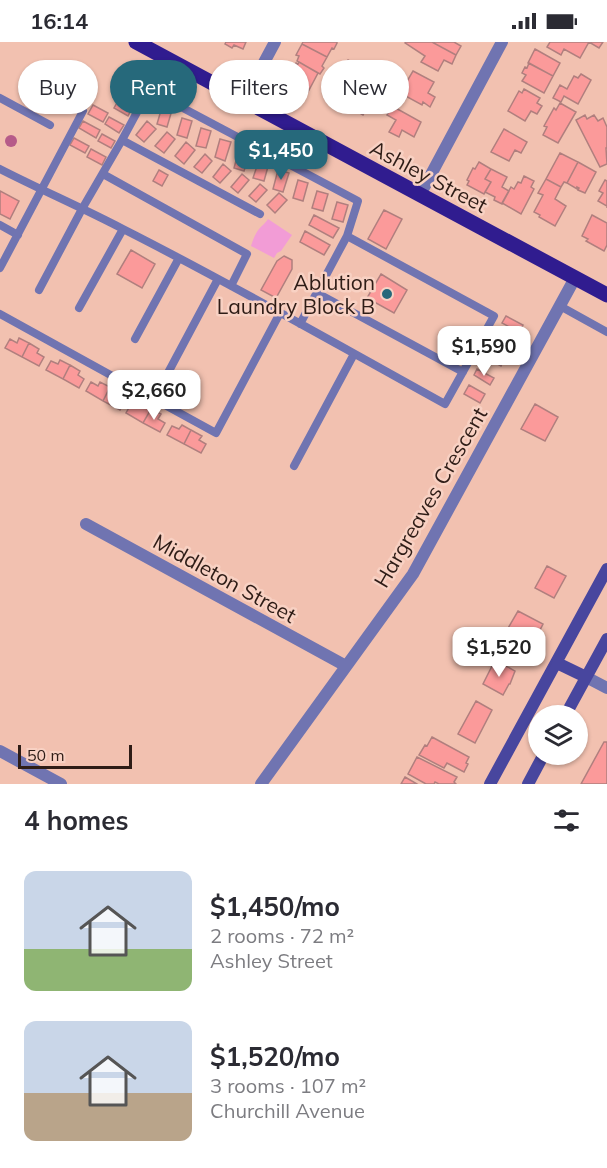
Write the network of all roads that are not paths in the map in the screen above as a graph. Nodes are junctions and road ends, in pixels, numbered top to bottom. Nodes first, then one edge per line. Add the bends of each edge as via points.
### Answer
1 (136, 42) edge
2 (275, 42) edge
3 (502, 42) edge
4 (265, 60) edge
5 (209, 81) edge
6 (0, 98) edge
7 (81, 114) edge
8 (270, 114) edge
9 (50, 125) dead end
10 (122, 140) junction
11 (0, 169) edge
12 (102, 174) junction
13 (42, 191) junction
14 (420, 195) junction
15 (82, 209) junction
16 (260, 214) dead end
17 (0, 225) edge
18 (123, 229) junction
19 (18, 235) junction
20 (347, 236) junction
21 (179, 258) junction
22 (0, 268) edge
23 (575, 278) junction
24 (218, 279) junction
25 (231, 286) junction
26 (39, 290) dead end
27 (317, 293) junction
28 (607, 295) edge
29 (560, 306) junction
30 (79, 308) dead end
31 (280, 313) junction
32 (0, 314) edge
33 (300, 324) junction
34 (607, 332) edge
35 (135, 339) dead end
36 (354, 354) junction
37 (463, 372) junction
38 (154, 399) junction
39 (294, 466) dead end
40 (86, 524) dead end
41 (607, 569) edge
42 (607, 639) edge
43 (557, 663) junction
44 (346, 666) junction
45 (586, 677) junction
46 (607, 688) edge
47 (571, 705) edge
48 (0, 751) edge
49 (538, 765) edge
50 (61, 784) edge
51 (261, 784) edge
52 (490, 784) edge
53 (528, 784) edge

1 - 5 main road, Ashley Street
2 - 4 street
3 - 14 street
6 - 9 lane
7 - 13 lane
8 - 14 main road, Ashley Street
10 - 12 lane
10 - 16 lane
10 - 20 lane via 149,90 358,201
11 - 13 lane
12 - 15 lane
12 - 25 lane via 248,254
13 - 15 lane
13 - 19 lane
14 - 23 main road, Ashley Street
15 - 18 lane
15 - 26 lane
17 - 19 lane
18 - 21 lane
18 - 30 lane
19 - 22 lane
20 - 27 lane
20 - 37 lane via 494,316
21 - 24 lane
21 - 35 lane
23 - 28 main road, Ashley Street
23 - 29 street, Hargreaves Crescent
24 - 25 lane
24 - 38 lane
25 - 31 lane
27 - 33 lane
27 - 37 lane
29 - 34 lane
29 - 44 street, Hargreaves Crescent via 422,559
31 - 33 lane
31 - 38 lane via 216,433
32 - 38 lane
33 - 36 lane
36 - 37 lane via 445,404
36 - 39 lane
40 - 44 street, Middleton Street
41 - 43 main road
42 - 45 main road
43 - 45 main road
43 - 52 main road
44 - 51 street, Hargreaves Crescent
45 - 46 street
45 - 47 main road
48 - 50 street
49 - 53 main road

